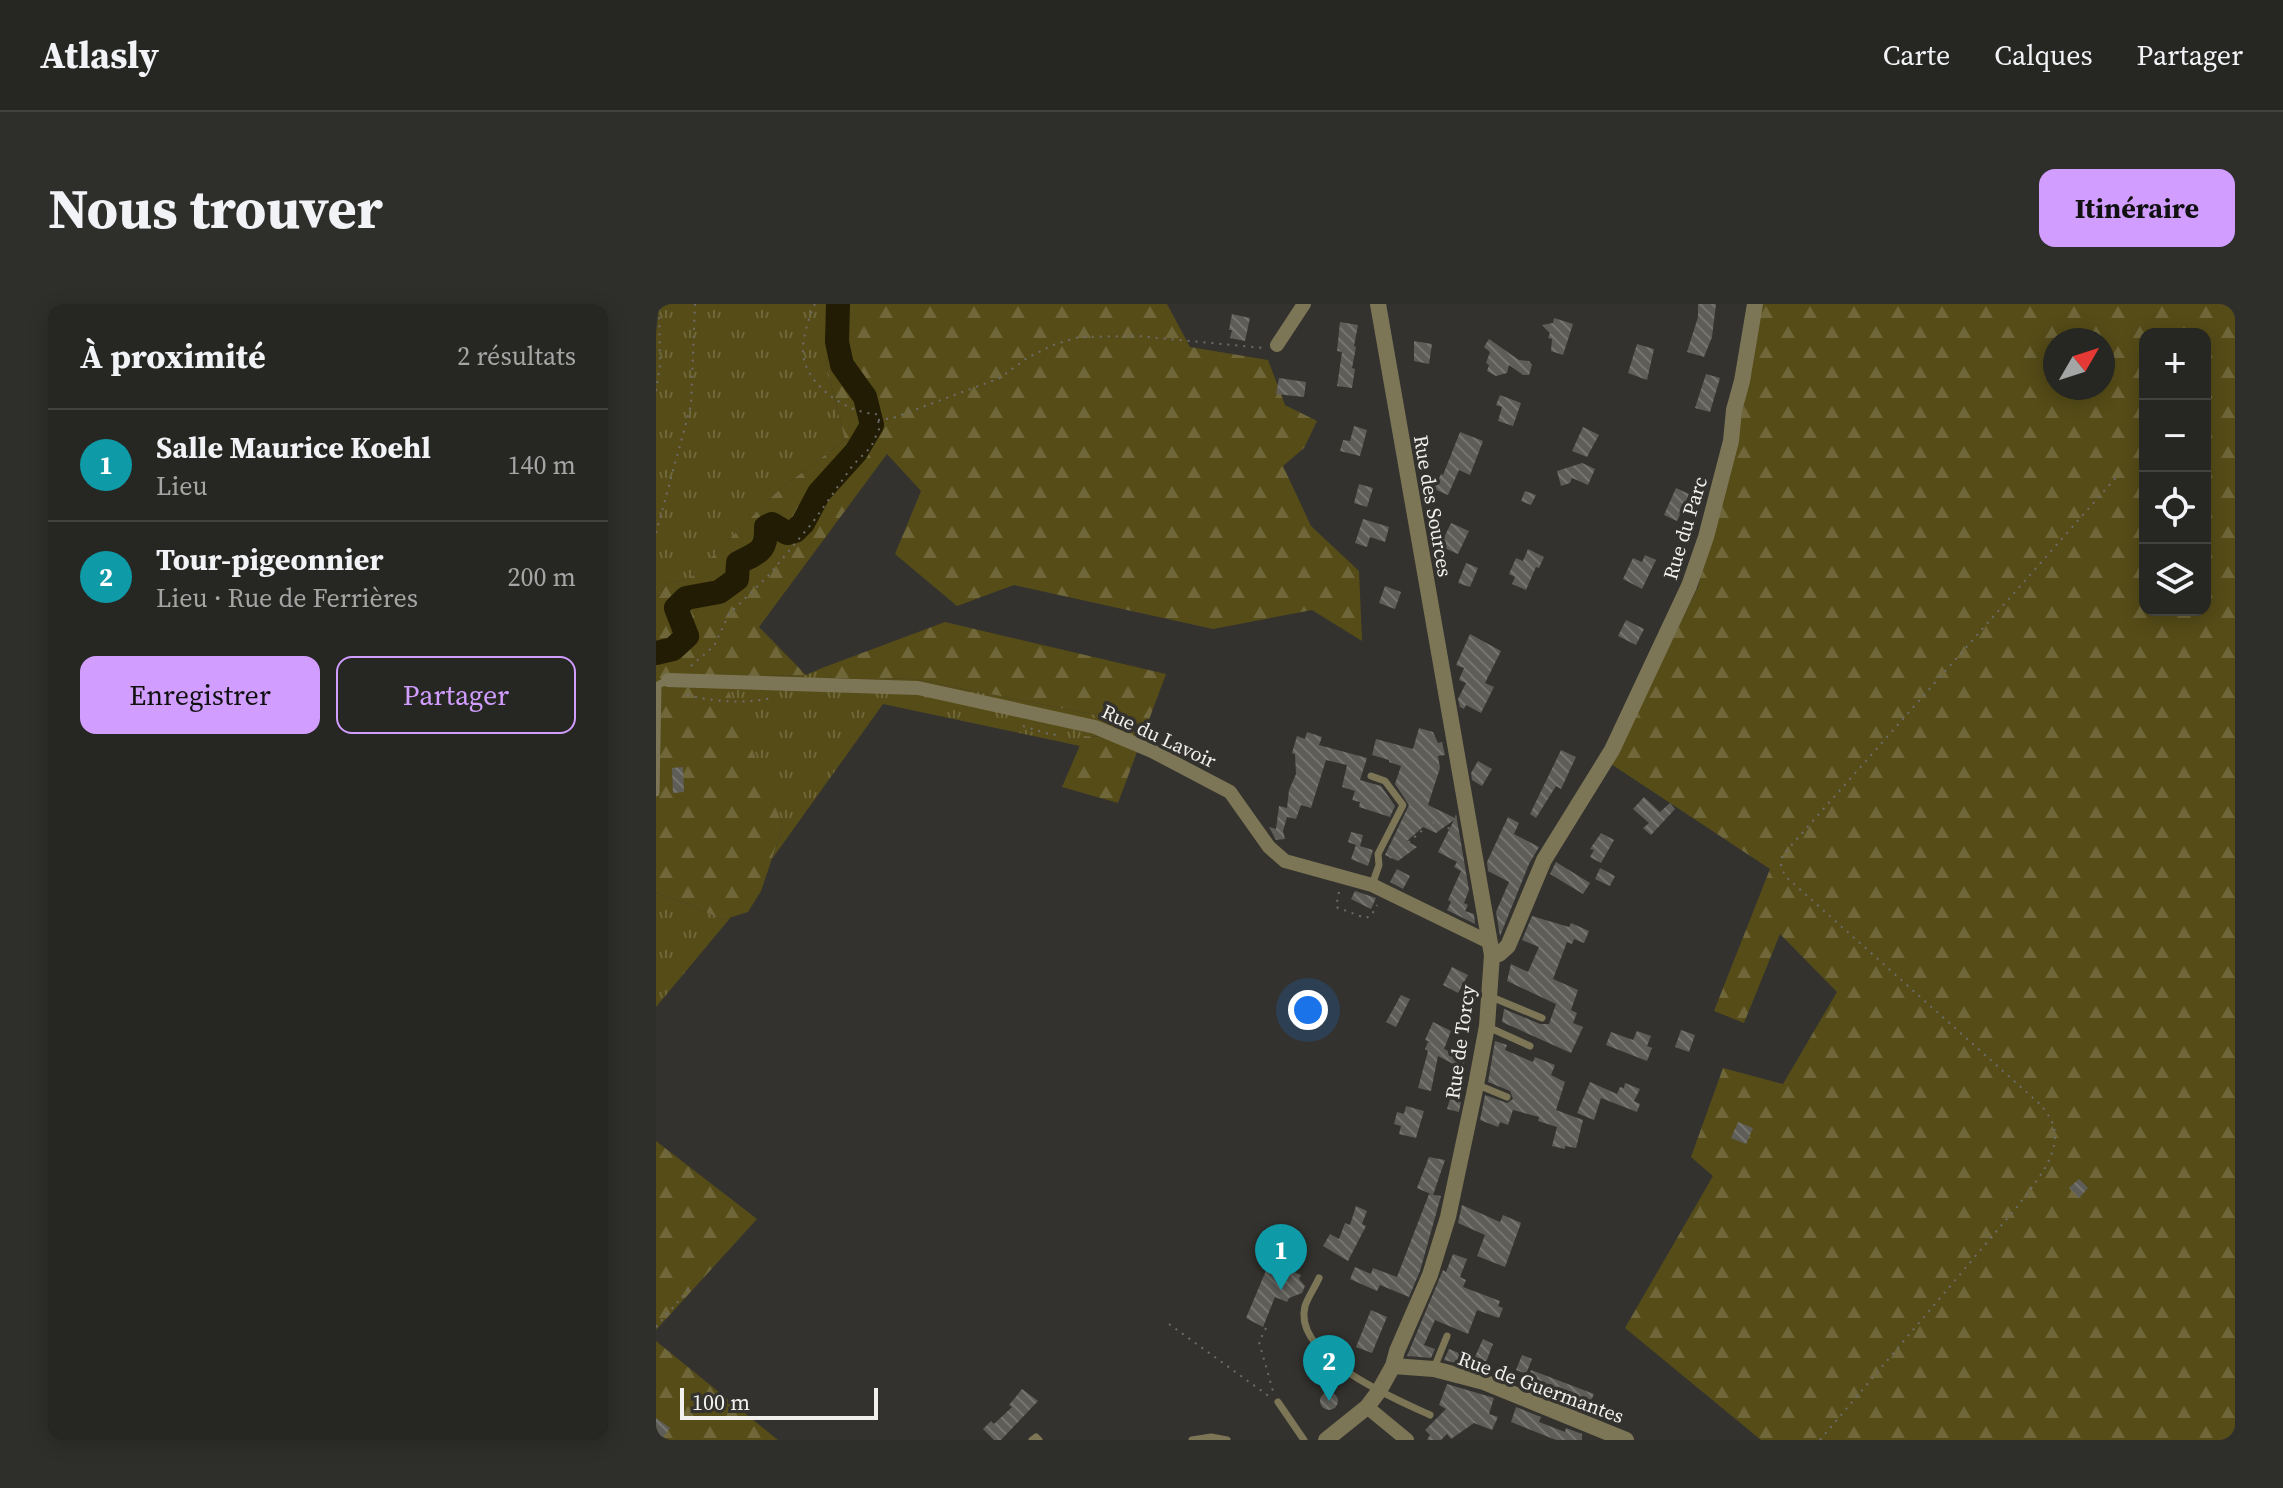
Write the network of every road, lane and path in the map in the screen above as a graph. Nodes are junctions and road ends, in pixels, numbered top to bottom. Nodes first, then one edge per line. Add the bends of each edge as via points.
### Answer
1 (659, 304) edge
2 (695, 304) edge
3 (815, 304) edge
4 (1304, 304) edge
5 (1378, 304) edge
6 (1755, 304) edge
7 (1277, 345) joint
8 (656, 391) edge
9 (878, 420) junction
10 (2119, 474) dead end
11 (656, 533) edge
12 (668, 680) junction
13 (771, 698) dead end
14 (1449, 715) joint
15 (1016, 724) dead end
16 (1066, 734) dead end
17 (1371, 776) dead end
18 (656, 793) edge
19 (1471, 837) junction
20 (1379, 865) junction
21 (1343, 877) junction
22 (1378, 887) junction
23 (1491, 948) junction
24 (1489, 996) junction
25 (1542, 1018) dead end
26 (1487, 1026) junction
27 (1530, 1046) dead end
28 (1476, 1085) junction
29 (1507, 1097) dead end
30 (1319, 1278) dead end
31 (689, 1289) dead end
32 (1169, 1324) dead end
33 (656, 1327) edge
34 (1266, 1328) dead end
35 (1447, 1336) dead end
36 (1393, 1366) junction
37 (1434, 1369) junction
38 (1379, 1391) junction
39 (1278, 1402) junction
40 (1367, 1407) junction
41 (1430, 1415) dead end
42 (1589, 1433) edge
43 (1032, 1440) edge
44 (1039, 1440) edge
45 (1192, 1440) edge
46 (1227, 1440) edge
47 (1304, 1440) edge
48 (1326, 1440) edge
49 (1407, 1440) edge
50 (1626, 1440) edge
51 (1820, 1440) edge

1 - 8 path
2 - 11 path via 691,405
3 - 9 path via 802,350 811,375 838,403 876,414
4 - 7 street
5 - 14 street, Rue des Sources
6 - 23 street, Rue du Parc via 1731,441 1689,586 1612,750 1544,860 1508,946 1499,954
7 - 9 path via 1259,349 1138,336 1079,337 1053,345 988,384
9 - 12 path via 871,447 768,576 729,614 714,646
10 - 51 path via 1782,856 1785,876 2042,1106 2054,1125 2054,1147 2017,1207
12 - 13 path via 676,692 700,698
12 - 18 lane via 658,685
12 - 21 street, Rue du Lavoir via 918,688 1095,727 1230,792 1285,861
14 - 19 street, Rue de Torcy
15 - 16 path
17 - 20 lane via 1385,781 1403,805 1378,854
19 - 20 path via 1432,822
19 - 23 street, Rue de Torcy
20 - 22 lane
21 - 22 street, Rue du Lavoir
21 - 22 path via 1336,907 1365,918 1371,916
22 - 23 street, Rue du Lavoir
23 - 24 street, Rue de Torcy
24 - 25 lane
24 - 26 street, Rue de Torcy
26 - 27 lane
26 - 28 street, Rue de Torcy
28 - 29 lane
28 - 36 street, Rue de Torcy via 1448,1217
30 - 38 lane via 1305,1308 1306,1328 1333,1362
31 - 33 path
32 - 39 path
34 - 39 path via 1259,1342
35 - 37 lane
36 - 37 street, Rue de Guermantes
36 - 38 street, Rue de Torcy
37 - 42 street, Rue de Guermantes via 1484,1382
38 - 40 street, Rue de Torcy
38 - 41 lane
39 - 47 lane
40 - 48 street, Rue de Torcy
40 - 49 street
42 - 50 street, Rue de Guermantes
43 - 44 lane
45 - 46 lane

